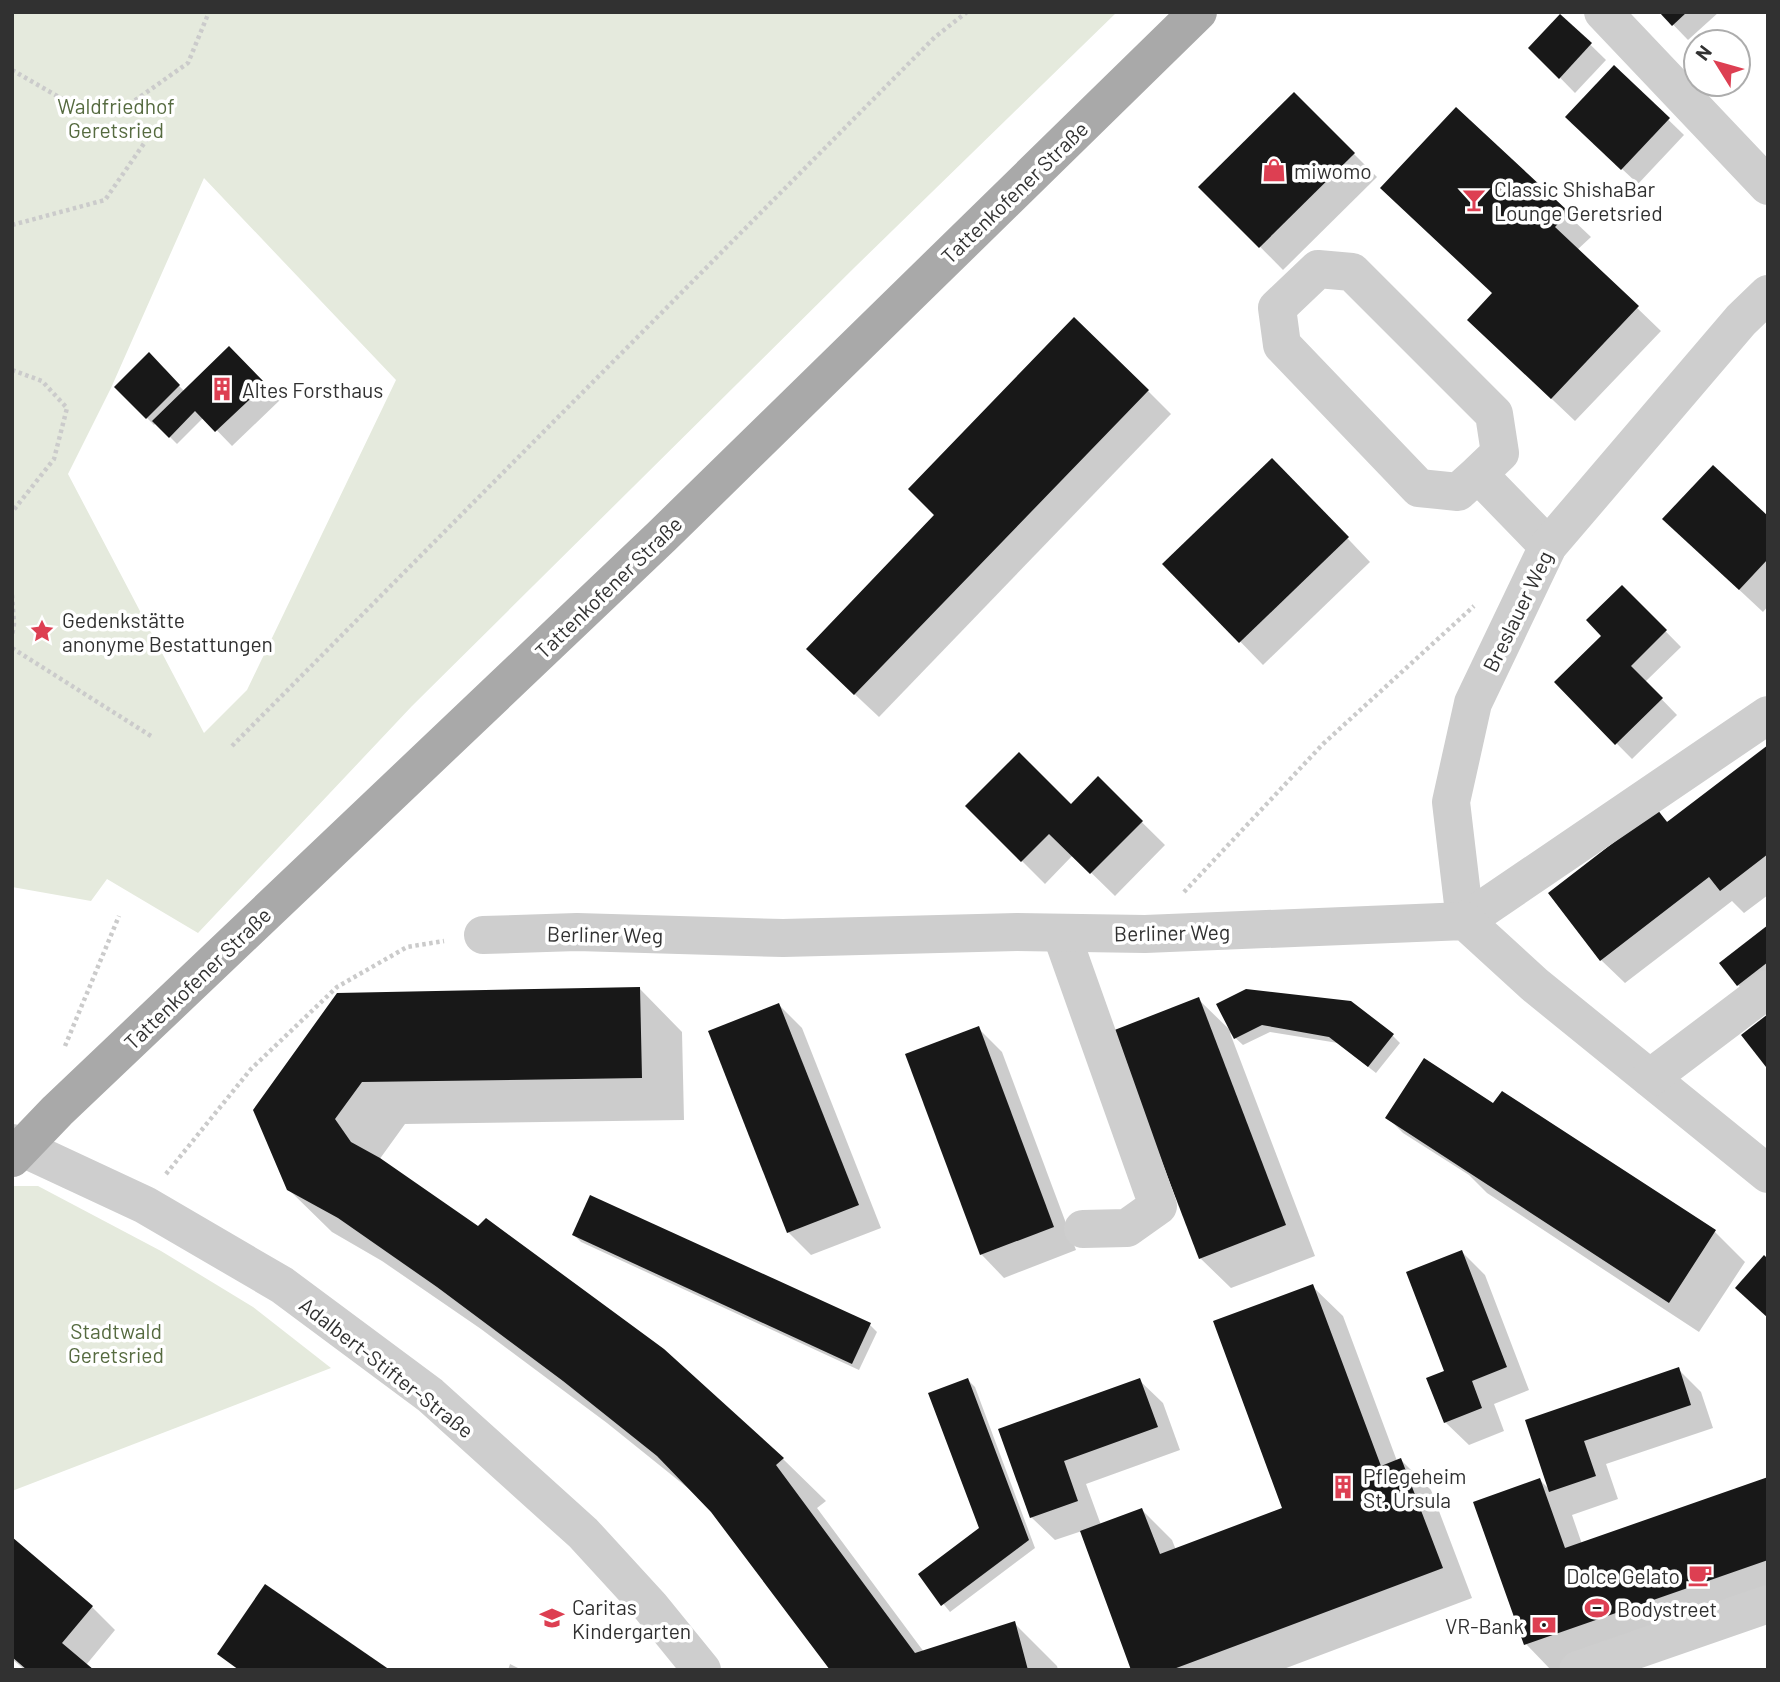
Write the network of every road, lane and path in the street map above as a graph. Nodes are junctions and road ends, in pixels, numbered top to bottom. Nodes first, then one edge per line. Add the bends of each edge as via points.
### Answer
1 (209, 12) edge
2 (967, 12) edge
3 (1198, 12) edge
4 (1603, 12) edge
5 (12, 70) edge
6 (154, 129) dead end
7 (1768, 186) edge
8 (12, 225) edge
9 (1768, 294) edge
10 (12, 370) edge
11 (1478, 474) junction
12 (12, 512) edge
13 (1548, 546) junction
14 (12, 595) edge
15 (1477, 603) dead end
16 (12, 636) edge
17 (12, 648) edge
18 (1768, 715) edge
19 (151, 736) dead end
20 (232, 746) dead end
21 (119, 916) dead end
22 (1465, 920) junction
23 (1060, 933) junction
24 (1145, 934) junction
25 (483, 935) joint
26 (1768, 989) edge
27 (60, 1057) dead end
28 (1650, 1079) junction
29 (16, 1149) edge
30 (1768, 1174) edge
31 (145, 1205) junction
32 (1083, 1229) dead end
33 (1768, 1604) edge
34 (1643, 1659) edge
35 (702, 1670) edge
36 (1578, 1670) edge

1 - 5 path via 188,63 127,106 64,100
2 - 20 path via 935,37
3 - 29 main road, Tattenkofener Straße via 662,536
4 - 7 street
6 - 8 path via 105,200
9 - 13 street, Breslauer Weg
10 - 12 path via 43,381 67,408 54,459
11 - 11 street via 1500,453 1494,414 1352,272 1318,270 1277,308 1282,345 1419,488 1458,492
11 - 13 street
13 - 22 street, Breslauer Weg via 1473,703 1451,802
14 - 16 path
15 - 24 path via 1323,744
17 - 19 path
18 - 22 street
21 - 27 path
22 - 24 street, Berliner Weg
22 - 28 street via 1535,985
23 - 24 street, Berliner Weg
23 - 25 street, Berliner Weg via 783,938 578,932
23 - 32 street via 1158,1206 1127,1228
25 - 31 path via 407,947 337,987 251,1069
26 - 28 street
28 - 30 street
29 - 31 street, Adalbert-Stifter-Straße
31 - 35 street, Adalbert-Stifter-Straße via 282,1284 430,1395 583,1533
33 - 34 street
34 - 36 street

